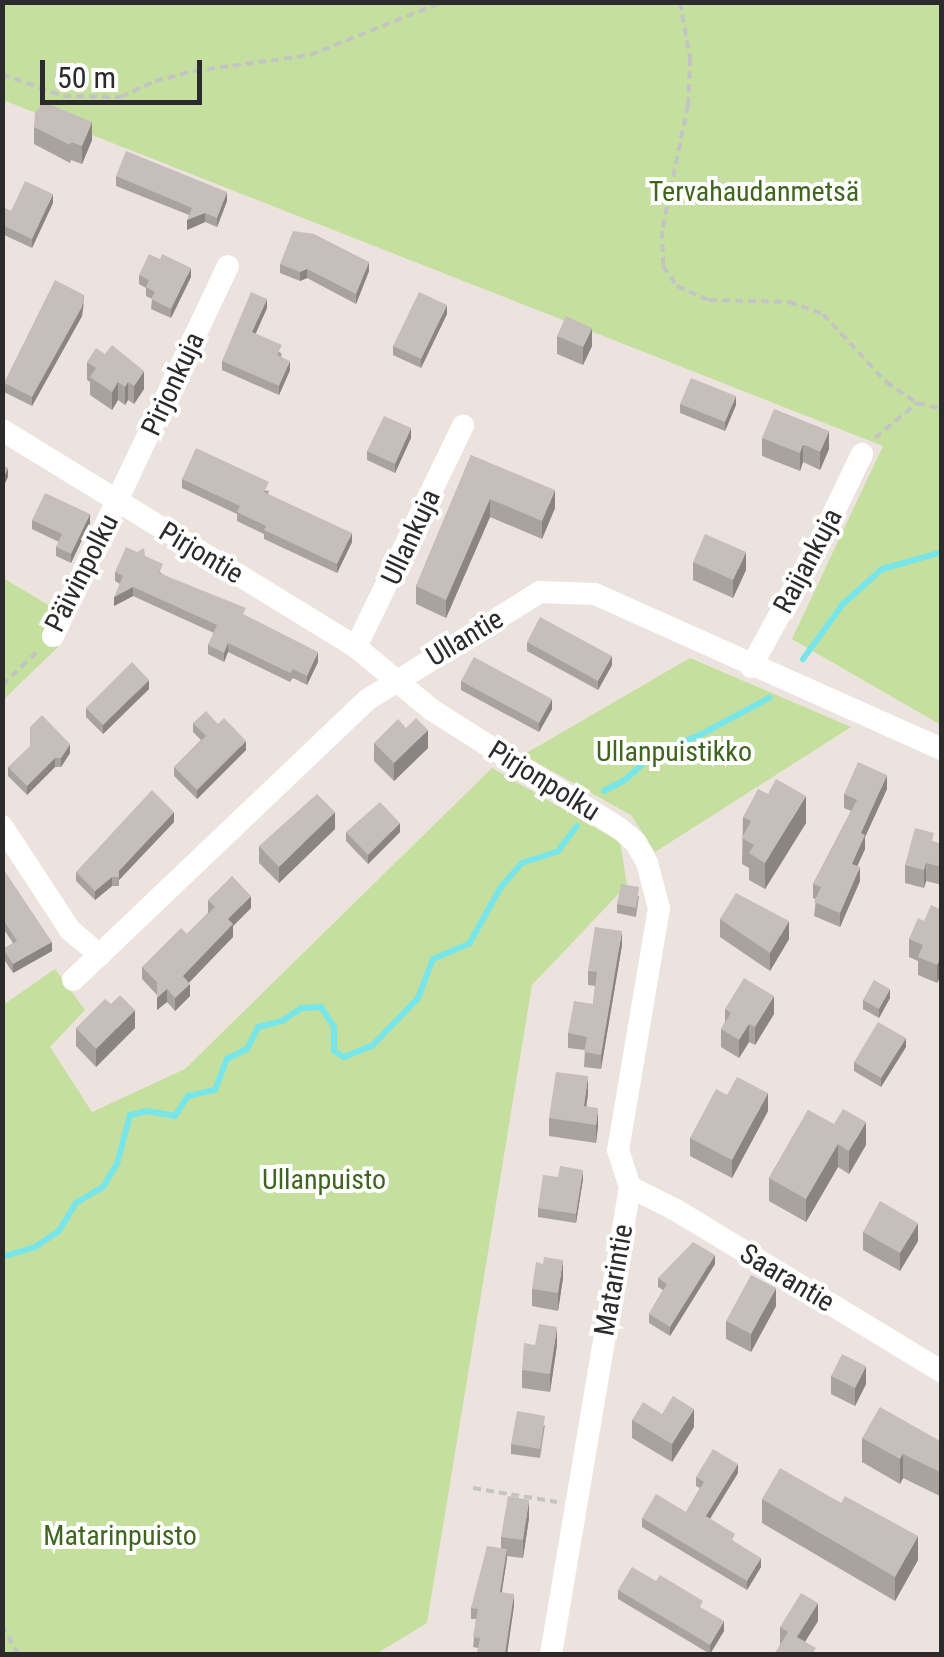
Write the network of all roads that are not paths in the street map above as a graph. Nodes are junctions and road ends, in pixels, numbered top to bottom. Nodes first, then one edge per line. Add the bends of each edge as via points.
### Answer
1 (228, 266) dead end
2 (463, 426) dead end
3 (2, 430) edge
4 (862, 454) road end
5 (118, 502) junction
6 (53, 636) road end
7 (356, 647) junction
8 (751, 667) junction
9 (395, 680) junction
10 (942, 748) edge
11 (2, 826) edge
12 (658, 908) joint
13 (100, 955) junction
14 (73, 980) dead end
15 (630, 1187) junction
16 (942, 1372) edge
17 (551, 1654) edge

1 - 5 street, Pirjonkuja
2 - 7 street, Ullankuja
3 - 5 street, Pirjontie
4 - 8 street, Raijankuja
5 - 6 street, Päivinpolku
5 - 7 street, Pirjontie
7 - 9 street, Pirjontie
8 - 9 street, Ullantie via 624,606 574,591 540,592
8 - 10 street, Ullantie
9 - 12 street, Pirjonpolku via 620,828 648,862
9 - 13 street, Ullantie
11 - 13 street via 70,930
12 - 15 street, Matarintie via 618,1150
13 - 14 street, Ullantie
15 - 16 street, Saarantie
15 - 17 street, Matarintie

